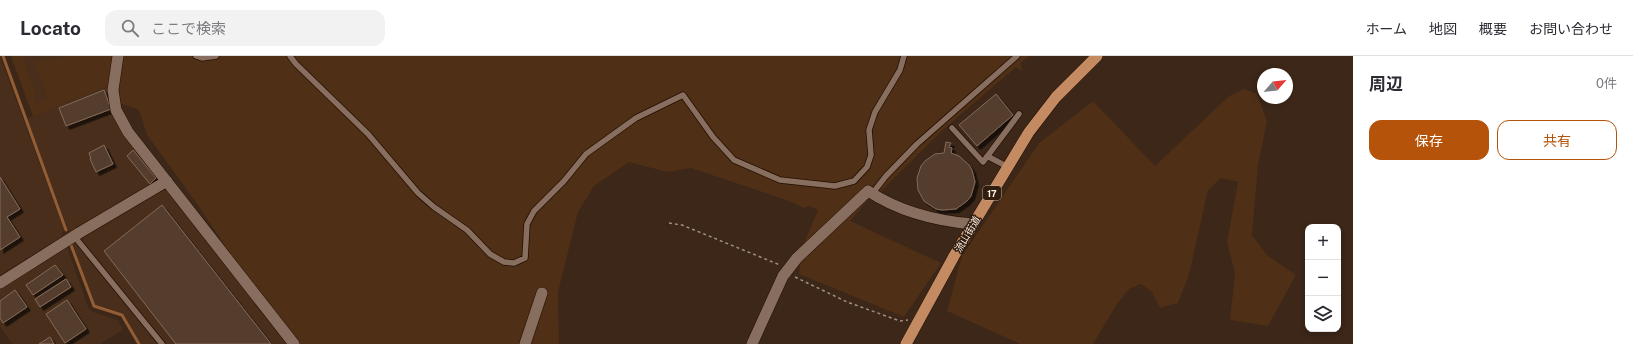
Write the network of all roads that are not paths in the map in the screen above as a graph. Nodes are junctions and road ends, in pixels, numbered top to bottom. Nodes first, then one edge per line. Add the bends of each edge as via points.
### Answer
1 (118, 56) edge
2 (196, 56) edge
3 (216, 56) edge
4 (290, 56) edge
5 (904, 56) edge
6 (1017, 56) edge
7 (1097, 56) edge
8 (1019, 114) dead end
9 (952, 128) dead end
10 (987, 156) junction
11 (1008, 167) junction
12 (168, 181) junction
13 (872, 194) junction
14 (973, 224) junction
15 (74, 236) junction
16 (0, 283) edge
17 (542, 293) dead end
18 (162, 344) edge
19 (294, 344) edge
20 (524, 344) edge
21 (752, 344) edge
22 (906, 344) edge

1 - 12 street via 113,90 116,110 128,132
2 - 3 lane
4 - 5 lane via 368,134 418,193 467,230 490,254 504,262 514,263 525,258 527,224 534,211 586,154 636,118 683,95 713,138 734,160 780,180 835,186 854,181 867,167 871,155 869,130 875,112 900,70
6 - 13 lane via 917,144
7 - 11 main road, 流山街道 / 17 via 1056,97 1029,132
8 - 10 lane
9 - 10 lane via 983,162
10 - 11 lane
11 - 14 main road, 流山街道 / 17
12 - 15 street
12 - 19 street
13 - 14 street via 921,216 946,222
13 - 21 street via 868,191 797,258 787,271
14 - 22 main road, 流山街道 / 17
15 - 16 street
15 - 18 lane
17 - 20 street

